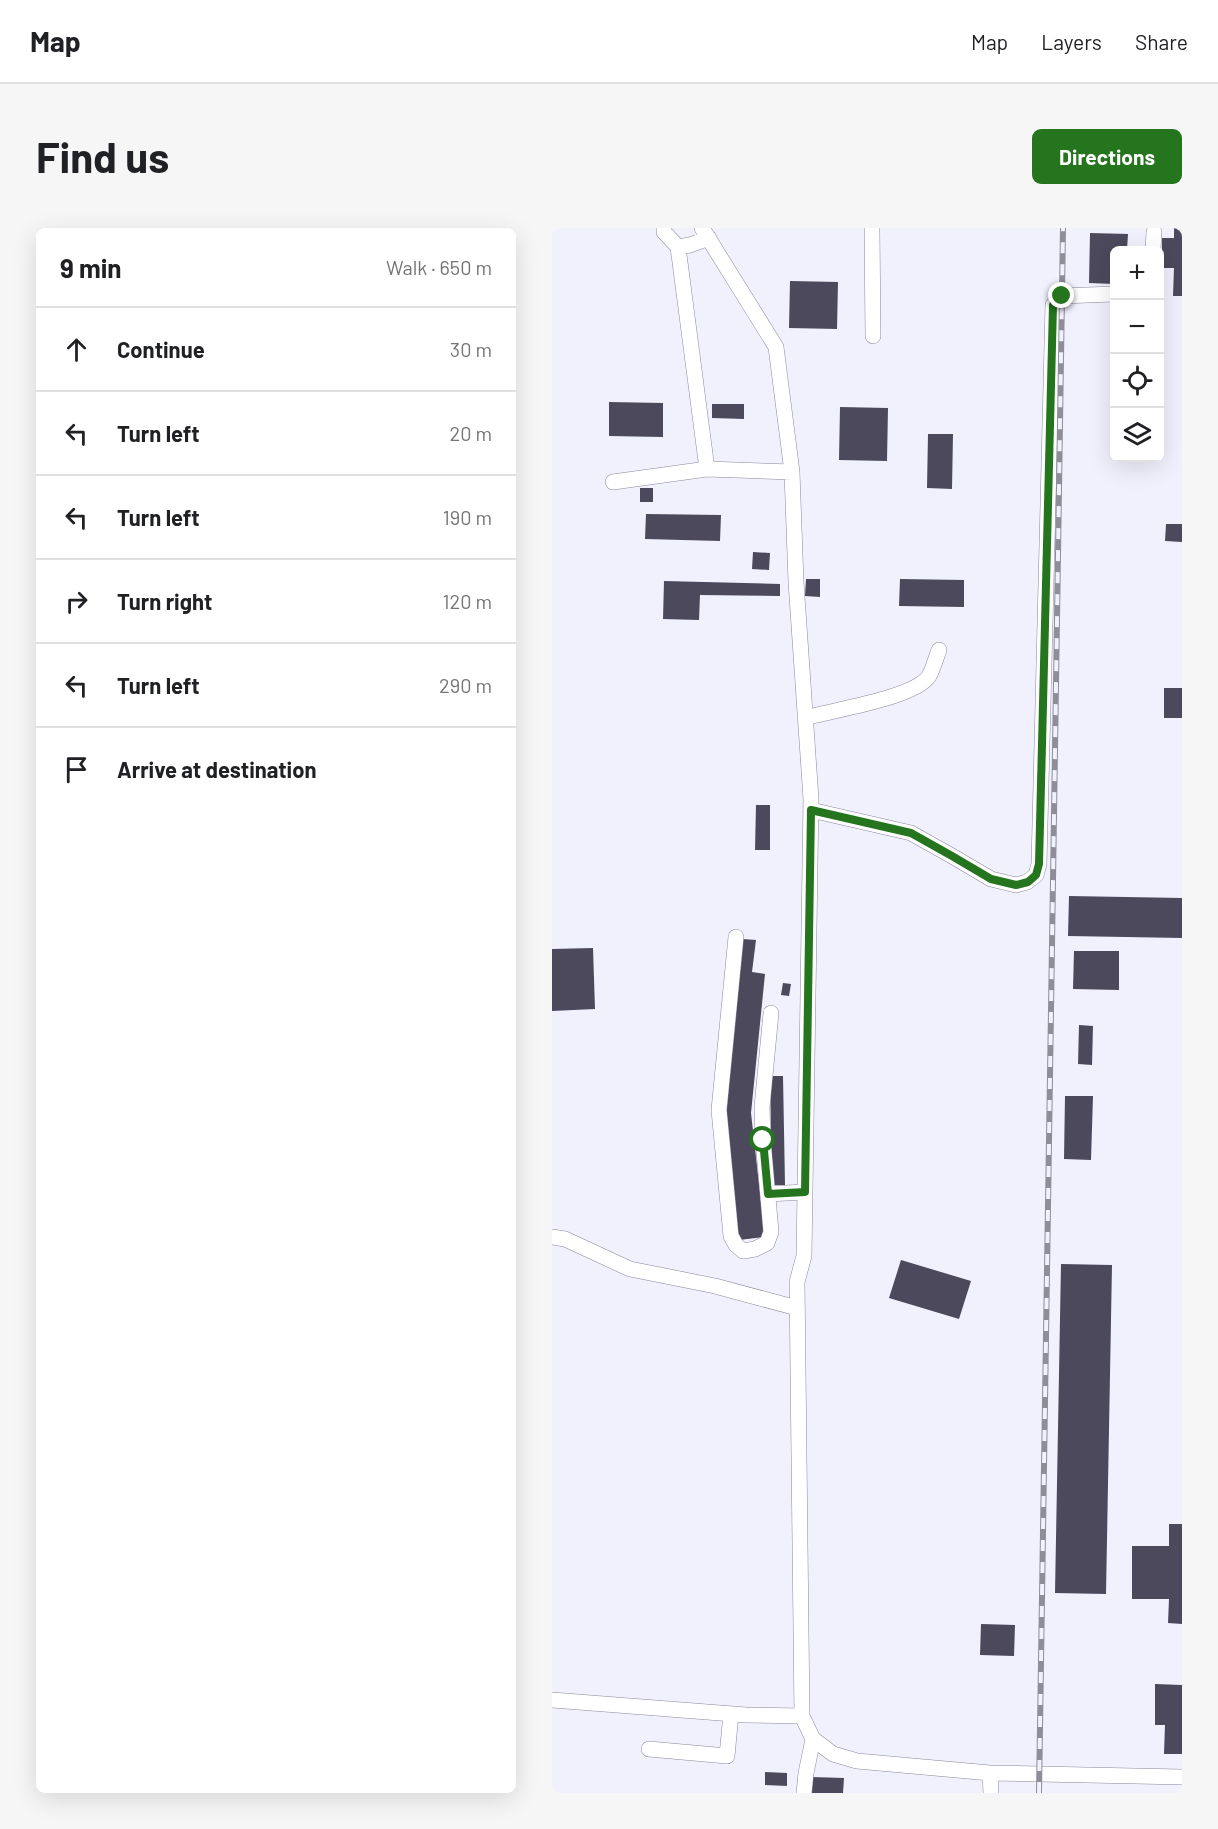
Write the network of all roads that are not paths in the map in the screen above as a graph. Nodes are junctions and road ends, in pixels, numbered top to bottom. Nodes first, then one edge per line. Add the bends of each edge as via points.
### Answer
1 (664, 228) edge
2 (872, 228) edge
3 (1154, 232) dead end
4 (705, 233) edge
5 (1153, 246) edge
6 (678, 247) junction
7 (1110, 294) edge
8 (873, 336) dead end
9 (707, 469) junction
10 (792, 472) junction
11 (613, 482) dead end
12 (939, 650) dead end
13 (806, 718) junction
14 (811, 810) junction
15 (736, 937) dead end
16 (771, 1013) dead end
17 (805, 1192) junction
18 (768, 1194) junction
19 (552, 1237) edge
20 (797, 1308) junction
21 (552, 1700) edge
22 (731, 1714) junction
23 (802, 1716) junction
24 (813, 1739) junction
25 (649, 1749) dead end
26 (990, 1773) junction
27 (1182, 1777) edge
28 (804, 1793) edge
29 (991, 1793) edge

1 - 6 street
2 - 8 street
3 - 5 street
4 - 6 street via 690,245
4 - 10 street via 776,347
6 - 9 street
7 - 14 street via 1062,296 1053,305 1036,875 1016,885 991,879 911,833
9 - 10 street
9 - 11 street
10 - 13 street
12 - 13 street via 928,678 916,686 889,699
13 - 14 street
14 - 17 street
15 - 18 street via 718,1110 731,1236 743,1251 767,1243 771,1232
16 - 18 street via 762,1107
17 - 18 street
17 - 20 street via 804,1256 797,1282
19 - 20 street via 565,1239 630,1269
20 - 23 street
21 - 22 street
22 - 23 street
22 - 25 street via 727,1756
23 - 24 street
24 - 26 street via 833,1754 857,1761
24 - 28 street
26 - 27 street
26 - 29 street

